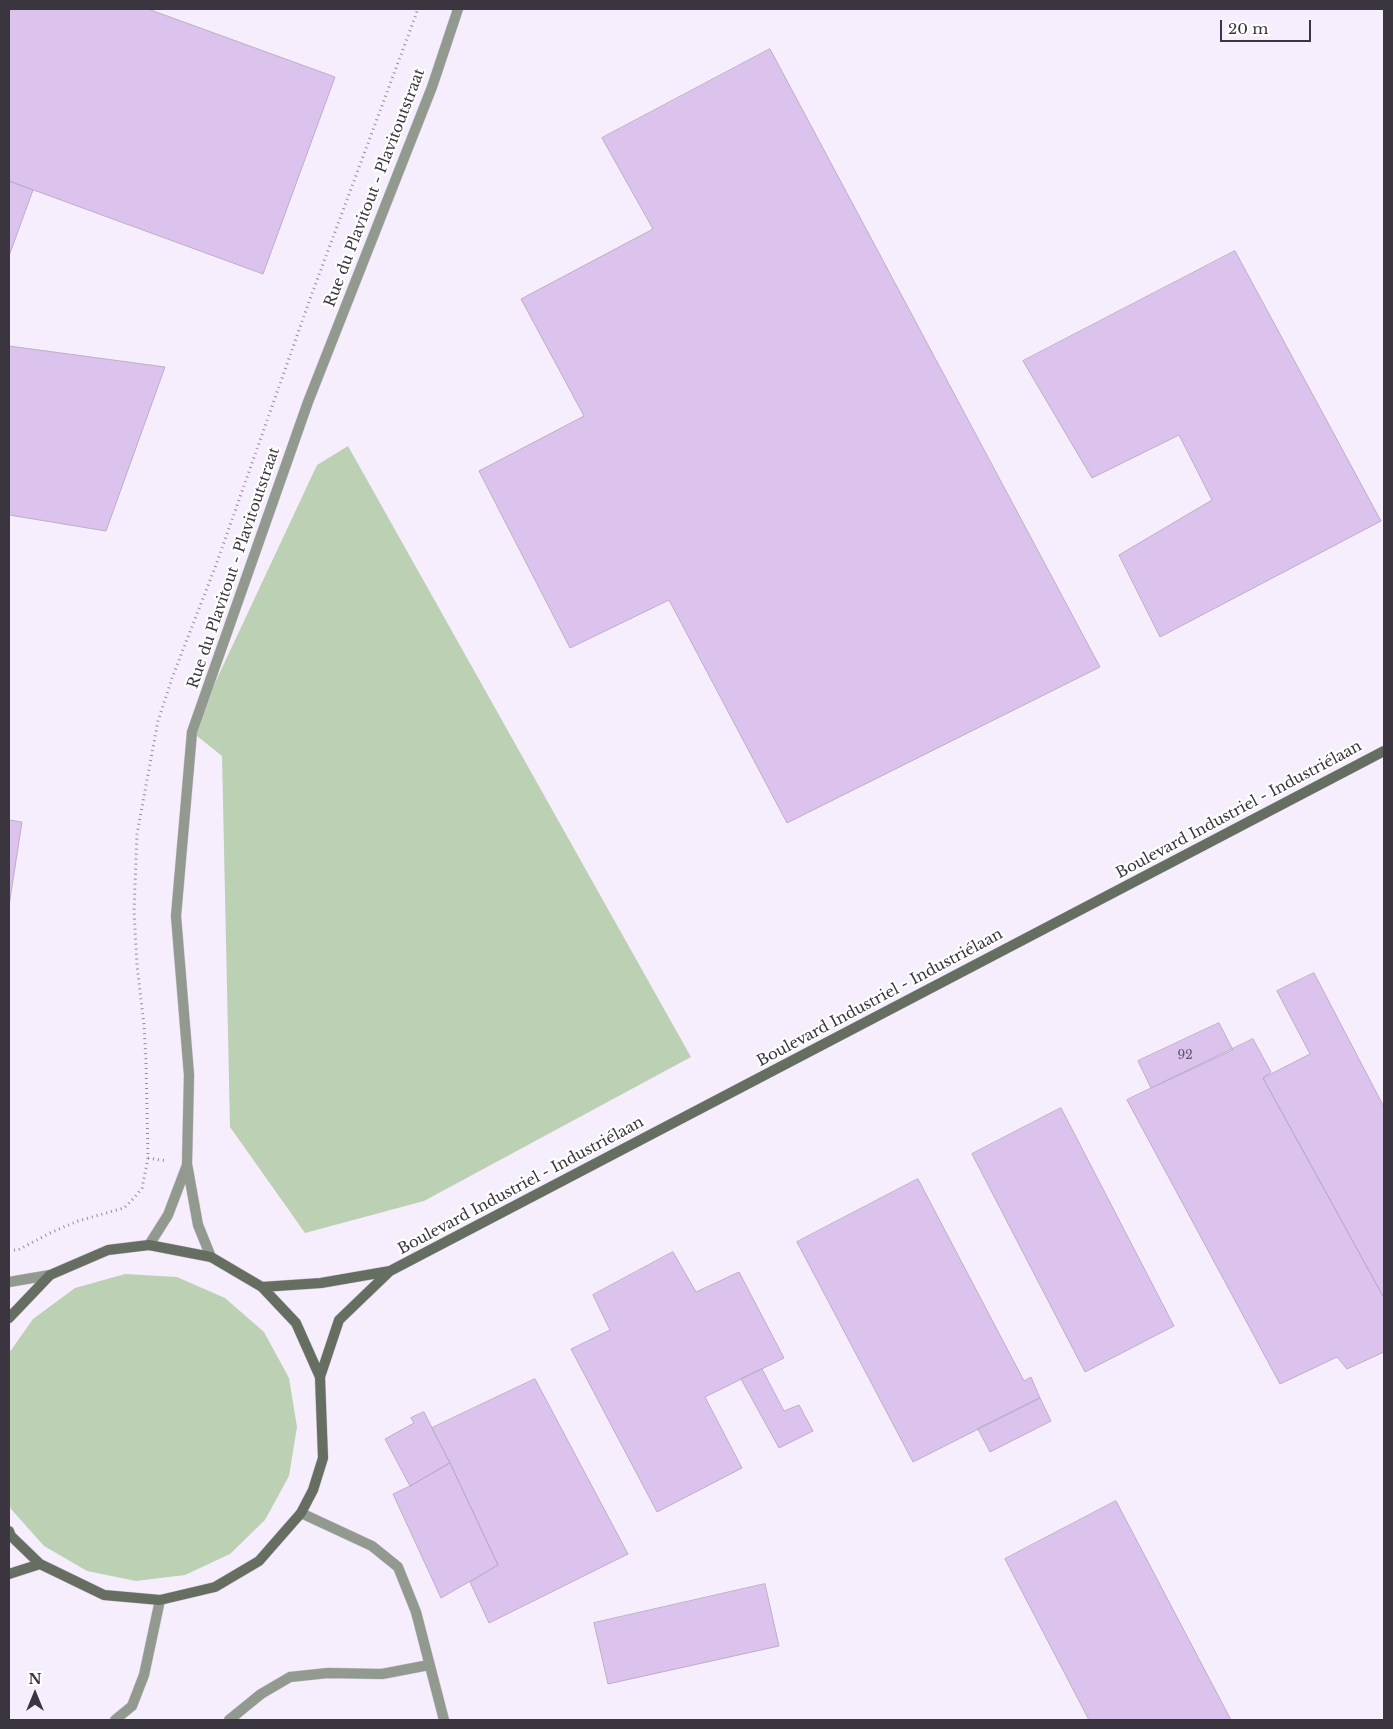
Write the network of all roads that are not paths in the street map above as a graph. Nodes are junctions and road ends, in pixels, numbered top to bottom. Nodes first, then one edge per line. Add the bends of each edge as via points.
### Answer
1 (458, 9) edge
2 (1384, 751) edge
3 (187, 1164) junction
4 (149, 1246) junction
5 (211, 1257) junction
6 (390, 1271) junction
7 (50, 1275) junction
8 (9, 1282) edge
9 (262, 1287) junction
10 (9, 1318) edge
11 (320, 1377) junction
12 (301, 1513) junction
13 (9, 1531) edge
14 (40, 1564) junction
15 (9, 1574) edge
16 (160, 1600) junction
17 (429, 1665) junction
18 (115, 1720) edge
19 (229, 1720) edge
20 (444, 1720) edge

1 - 3 street, Rue du Plavitout - Plavitoutstraat via 432,87 308,402 192,732 176,916 189,1075
2 - 6 main road, Boulevard Industriel - Industriélaan
3 - 4 street, Rue du Plavitout - Plavitoutstraat via 168,1215
3 - 5 street, Rue du Plavitout - Plavitoutstraat via 198,1225
4 - 5 main road, Boulevard Industriel - Industriélaan
4 - 7 main road, Boulevard Industriel - Industriélaan via 108,1250
5 - 9 main road, Boulevard Industriel - Industriélaan
6 - 9 main road, Boulevard Industriel - Industriélaan via 321,1283
6 - 11 main road, Boulevard Industriel - Industriélaan via 339,1320
7 - 8 street
7 - 10 main road, Boulevard Industriel - Industriélaan
9 - 11 main road, Boulevard Industriel - Industriélaan via 296,1323
11 - 12 main road, Boulevard Industriel - Industriélaan via 322,1458 313,1490
12 - 16 main road, Boulevard Industriel - Industriélaan via 259,1561 215,1587
12 - 17 street via 372,1546 398,1567 416,1612
13 - 14 main road, Boulevard Industriel - Industriélaan
14 - 15 main road
14 - 16 main road, Boulevard Industriel - Industriélaan via 104,1595
16 - 18 street via 144,1675 132,1706
17 - 19 street via 382,1674 328,1673 290,1677 261,1694
17 - 20 street

